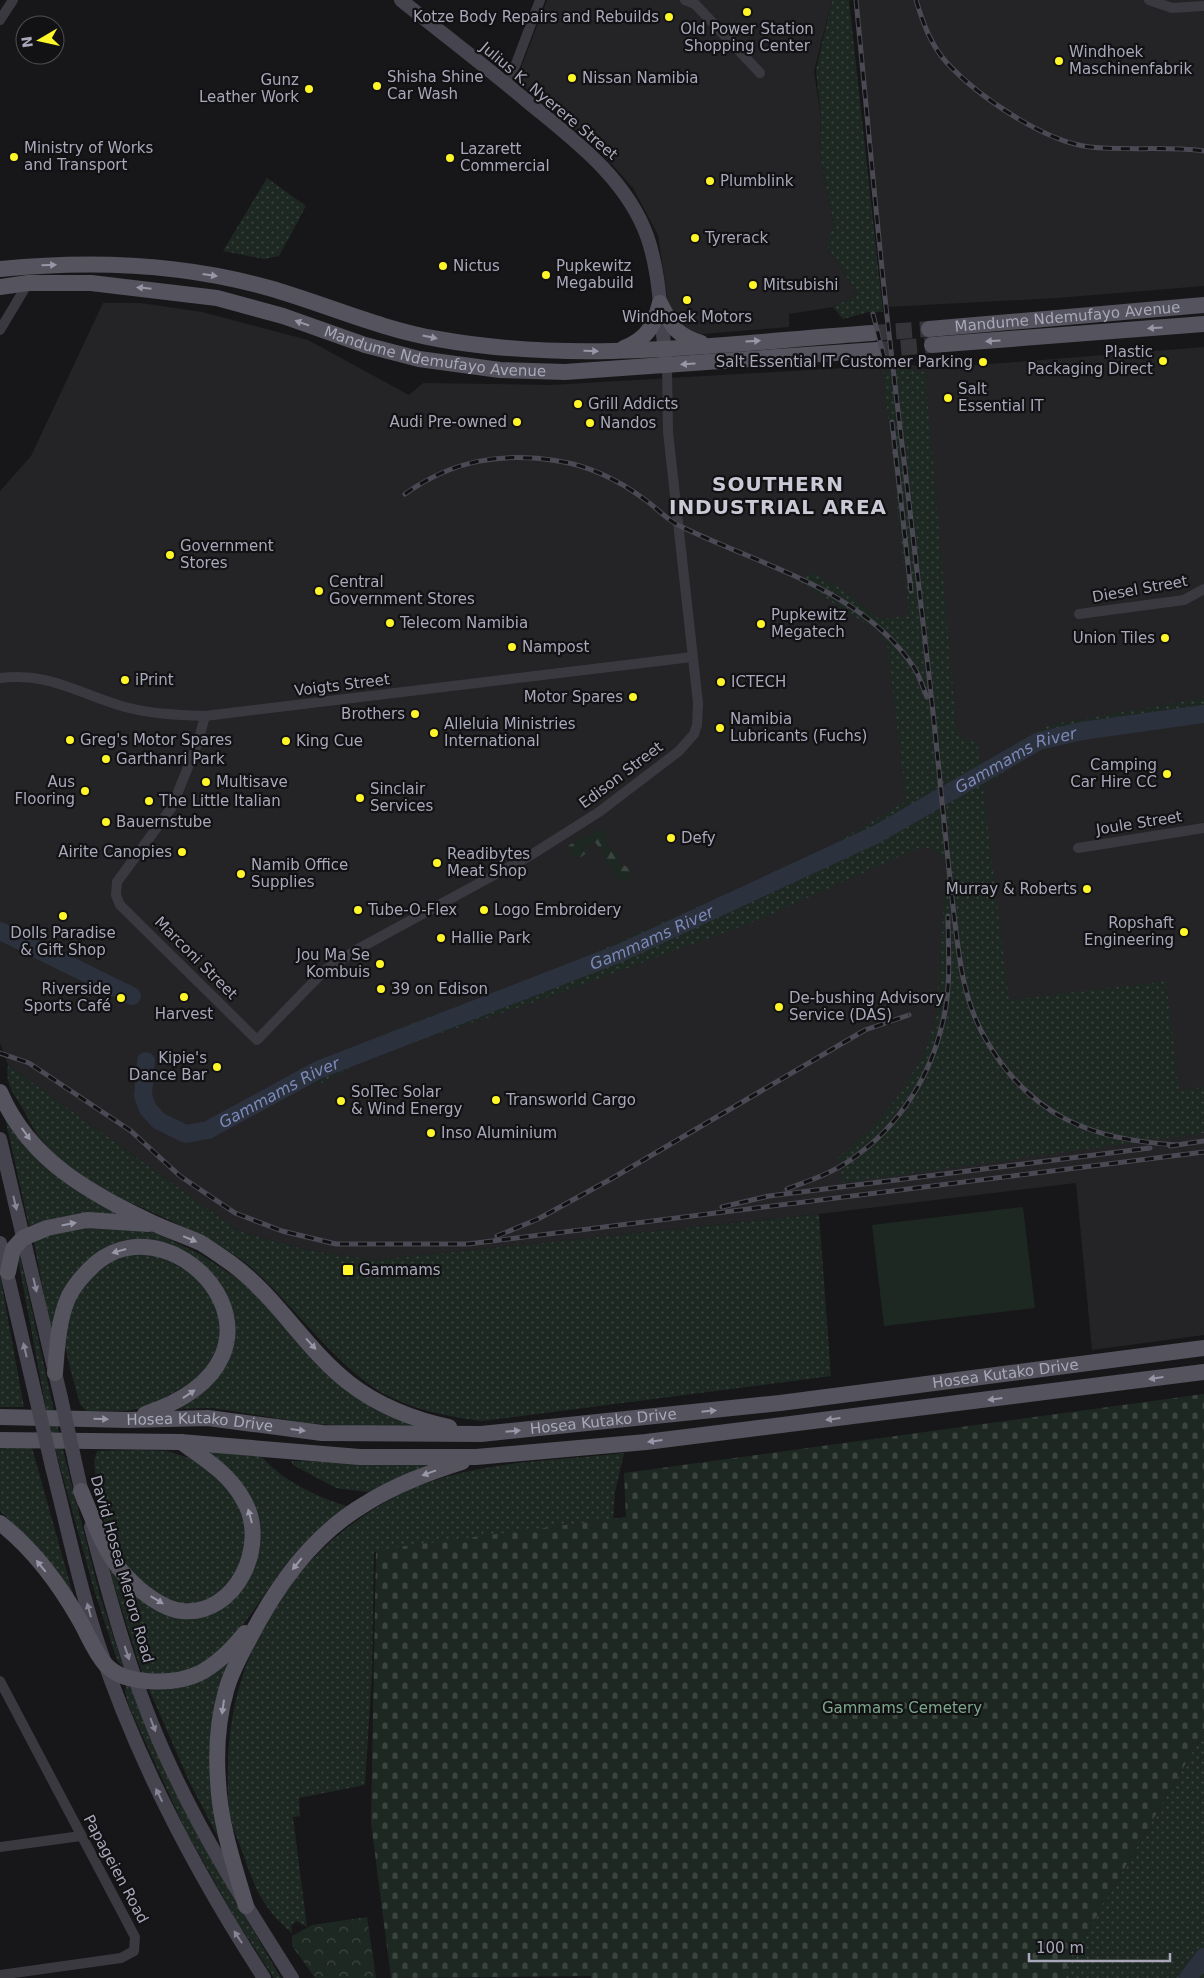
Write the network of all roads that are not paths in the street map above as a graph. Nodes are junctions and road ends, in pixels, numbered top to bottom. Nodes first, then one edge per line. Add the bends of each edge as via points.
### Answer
1 (13, 0) edge
2 (401, 0) edge
3 (540, 0) edge
4 (685, 0) edge
5 (1149, 0) edge
6 (1204, 6) edge
7 (0, 20) edge
8 (760, 73) dead end
9 (508, 85) junction
10 (0, 269) edge
11 (28, 284) junction
12 (0, 287) edge
13 (660, 303) junction
14 (1204, 305) edge
15 (1204, 324) edge
16 (929, 328) tunnel mouth
17 (0, 330) edge
18 (872, 333) tunnel mouth
19 (706, 345) junction
20 (932, 345) tunnel mouth
21 (664, 348) junction
22 (877, 350) tunnel mouth
23 (615, 352) junction
24 (667, 366) junction
25 (1204, 588) edge
26 (1079, 614) dead end
27 (692, 657) junction
28 (0, 678) edge
29 (204, 716) junction
30 (1204, 828) edge
31 (1078, 848) dead end
32 (257, 1040) joint
33 (0, 1092) edge
34 (0, 1139) edge
35 (156, 1225) junction
36 (23, 1238) junction
37 (0, 1244) edge
38 (8, 1272) junction
39 (1204, 1348) edge
40 (1204, 1372) edge
41 (55, 1373) junction
42 (0, 1418) edge
43 (128, 1420) junction
44 (481, 1434) junction
45 (0, 1440) edge
46 (180, 1442) junction
47 (476, 1457) junction
48 (81, 1491) junction
49 (0, 1523) edge
50 (264, 1609) junction
51 (106, 1665) junction
52 (136, 1679) junction
53 (0, 1681) edge
54 (81, 1836) junction
55 (0, 1847) edge
56 (246, 1906) junction
57 (0, 1976) edge
58 (261, 1976) edge
59 (292, 1978) edge

1 - 7 street
2 - 9 main road, Julius K. Nyerere Street
3 - 9 street
4 - 8 street via 694,4
5 - 6 street via 1172,8
9 - 13 main road, Julius K. Nyerere Street via 575,141 624,191 647,235
10 -> 23 main road, Mandume Ndemufayo Avenue via 86,263 220,276 440,340 547,350
11 - 12 main road, Mandume Ndemufayo Avenue
11 - 17 street
24 -> 11 main road, Mandume Ndemufayo Avenue via 548,373 445,364 365,345 283,316 217,298 91,283
13 - 19 main road via 676,332
13 - 21 main road, Julius K. Nyerere Street
13 - 23 main road via 648,335 636,344
14 - 16 main road, Mandume Ndemufayo Avenue
15 -> 20 main road, Mandume Ndemufayo Avenue
19 -> 18 main road, Mandume Ndemufayo Avenue
19 - 21 main road, Mandume Ndemufayo Avenue
21 - 23 main road, Mandume Ndemufayo Avenue
21 - 24 main road, Julius K. Nyerere Street
22 -> 24 main road, Mandume Ndemufayo Avenue
24 - 27 street, Edison Street via 668,432
25 - 26 street, Diesel Street via 1184,600
27 - 29 street, Voigts Street
27 - 32 street, Edison Street via 698,703 697,725 694,734 679,751 599,812 532,855 325,970
28 - 29 street, Voigts Street via 20,676 54,680 124,706 160,714
29 - 32 street, Marconi Street via 198,742 172,807 117,882 116,895 120,904
30 - 31 street, Joule Street
33 -> 35 main road via 23,1130 53,1165 84,1187
34 -> 36 main road, David Hosea Meroro Road
36 -> 35 main road via 47,1228 88,1220
35 -> 44 main road via 201,1243 234,1265 269,1297 330,1366 356,1388 423,1421
36 - 38 main road via 12,1249
36 -> 41 main road, David Hosea Meroro Road
37 - 38 main road
51 -> 38 main road, bridge via 52,1467
44 -> 39 main road, Hosea Kutako Drive via 780,1403
40 -> 47 main road, Hosea Kutako Drive via 646,1442
43 -> 41 main road via 186,1396 201,1385 222,1358 228,1328 222,1303 216,1290 191,1264 158,1248 136,1247 102,1259 88,1270 68,1298 58,1336
41 - 48 main road, David Hosea Meroro Road, bridge
42 -> 43 main road, Hosea Kutako Drive
43 -> 44 main road, Hosea Kutako Drive via 208,1418 322,1433
45 - 46 main road, Hosea Kutako Drive
46 - 47 main road, Hosea Kutako Drive via 360,1457
48 -> 46 main road via 106,1548 128,1578 170,1608 182,1611 207,1606 228,1594 246,1571 253,1540 252,1522 246,1503 230,1480
47 -> 50 main road via 420,1476 364,1504 312,1547
48 -> 52 main road, David Hosea Meroro Road
51 -> 49 main road via 63,1594 23,1544
50 - 52 main road via 233,1648 200,1673 163,1681
50 -> 56 main road via 226,1692 218,1756 222,1814
51 - 52 main road via 118,1674
58 -> 51 main road via 218,1907 151,1778
52 -> 56 main road, David Hosea Meroro Road via 175,1777
53 - 54 street, Papageien Road
54 - 55 street
54 - 57 street, Papageien Road via 135,1937 134,1951 121,1958
56 - 59 main road, David Hosea Meroro Road

